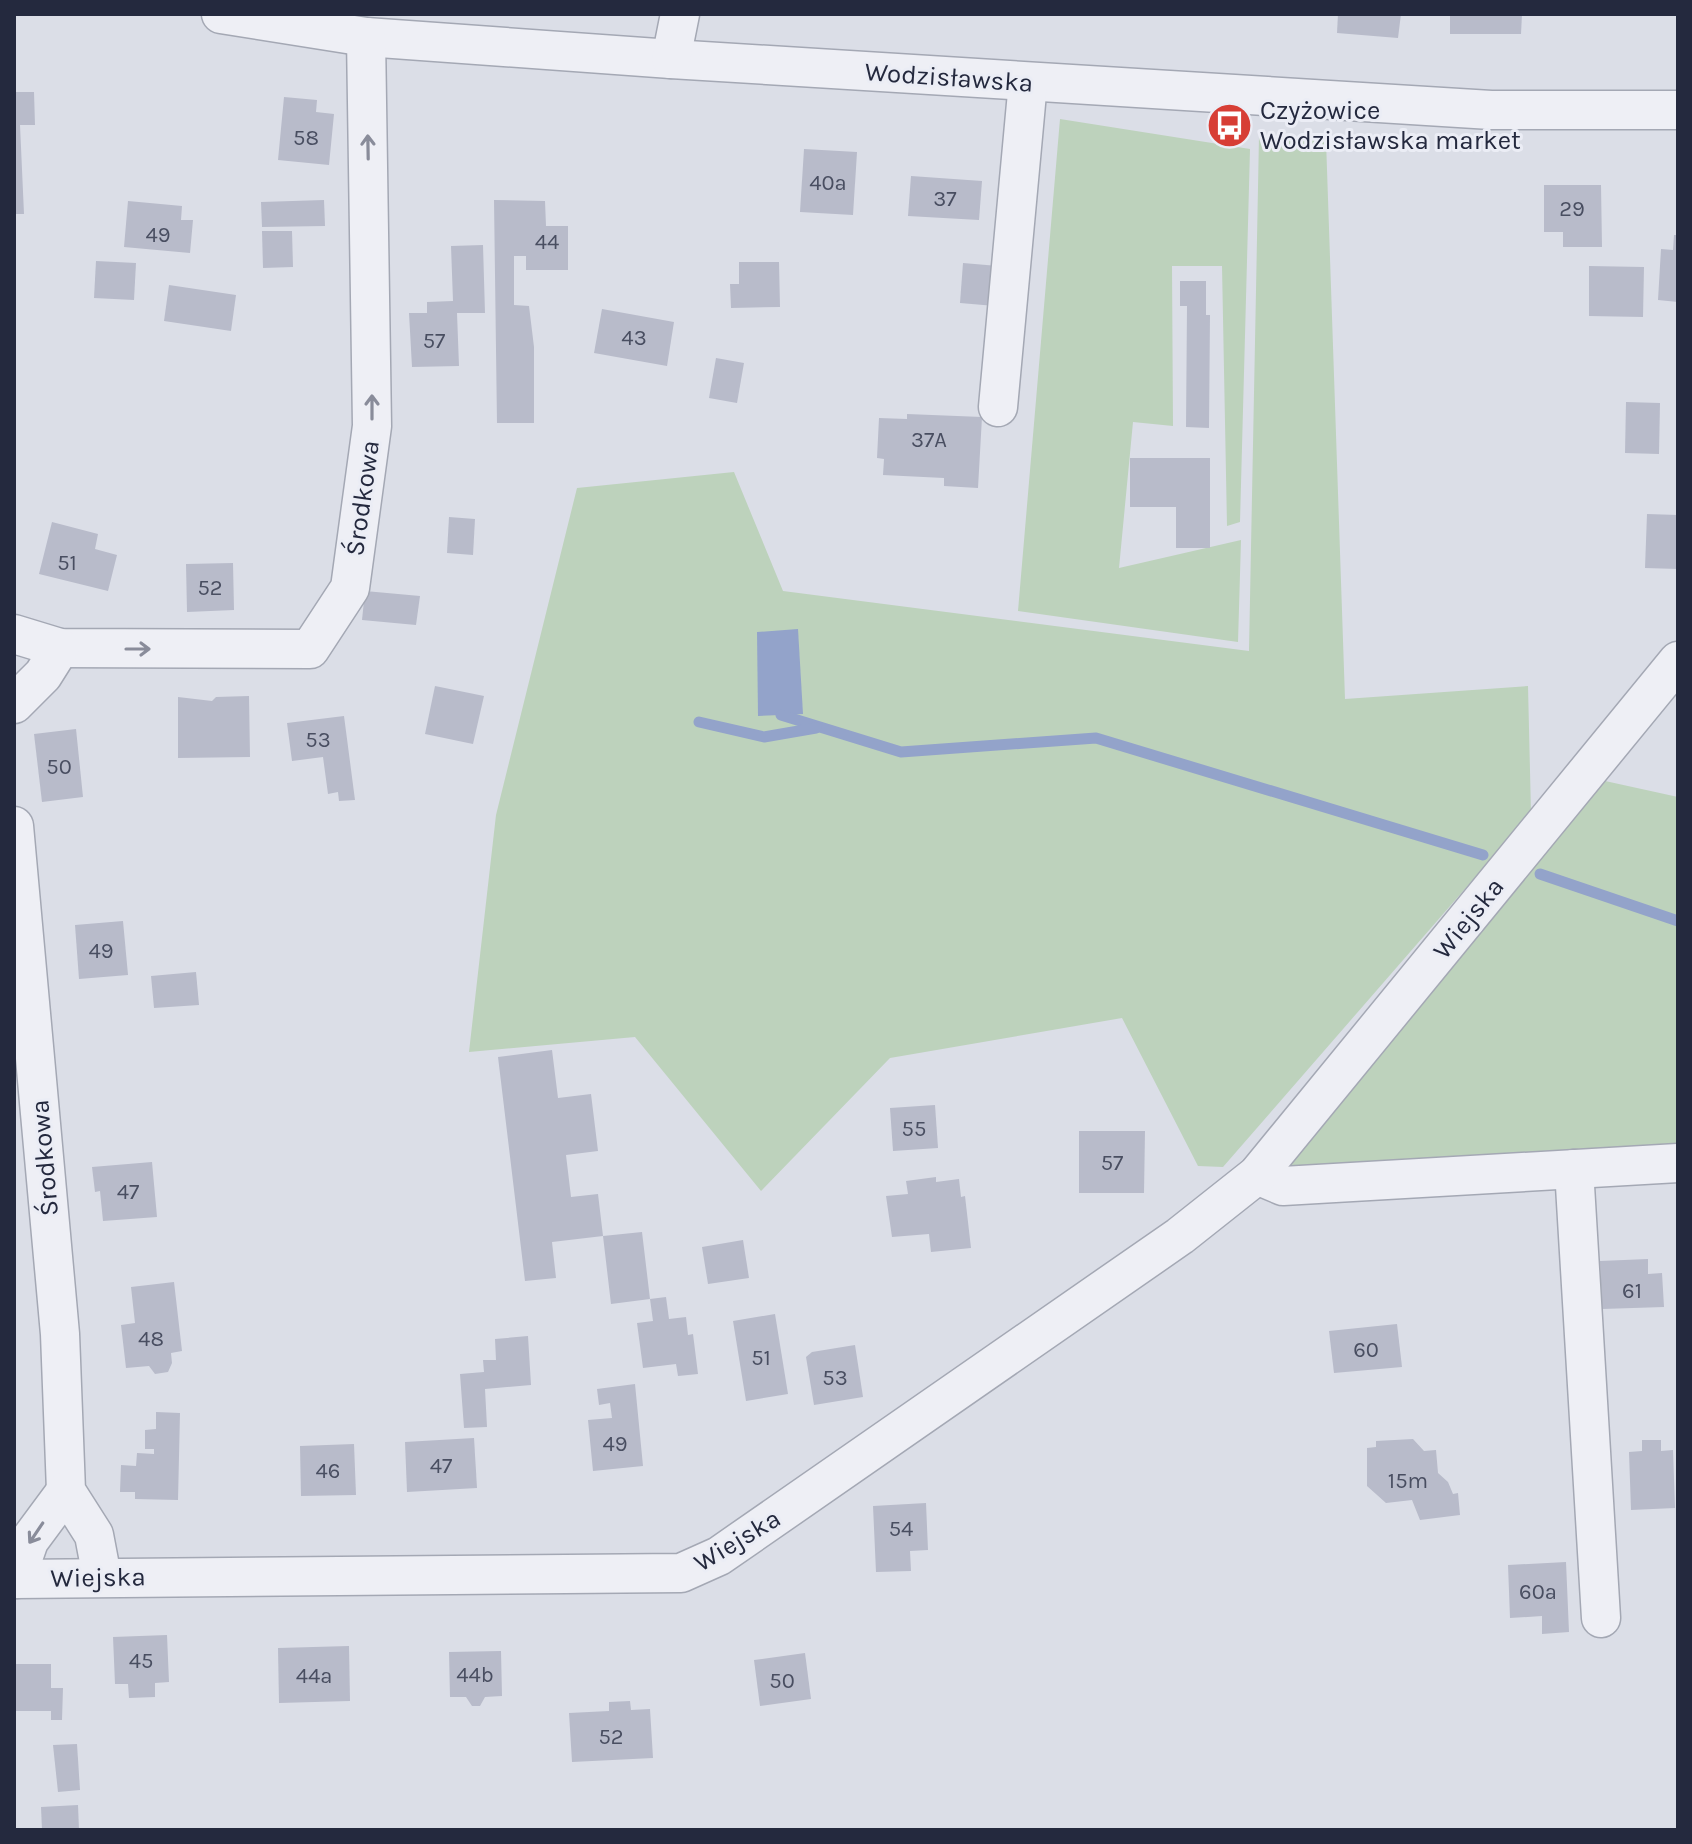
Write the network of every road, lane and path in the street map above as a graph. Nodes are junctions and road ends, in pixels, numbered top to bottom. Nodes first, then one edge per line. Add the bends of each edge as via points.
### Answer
1 (221, 14) edge
2 (680, 14) edge
3 (366, 37) junction
4 (671, 59) junction
5 (1028, 82) junction
6 (1678, 110) edge
7 (998, 407) dead end
8 (14, 634) edge
9 (60, 648) junction
10 (1678, 661) edge
11 (14, 704) edge
12 (14, 826) edge
13 (1678, 1163) edge
14 (1574, 1169) junction
15 (1257, 1175) junction
16 (66, 1491) junction
17 (102, 1577) junction
18 (15, 1579) edge
19 (1601, 1618) dead end

1 - 3 street, Wodzisławska
2 - 4 street
3 - 4 street, Wodzisławska
9 -> 3 street, Środkowa via 310,649 350,588 372,426
4 - 5 street, Wodzisławska
5 - 6 street, Wodzisławska via 1491,110
5 - 7 street
8 - 9 street, Środkowa
9 - 11 street via 43,675
10 - 15 street, Wiejska
12 - 16 street, Środkowa via 60,1334
13 - 14 street
14 - 15 street via 1283,1186
14 - 19 street
15 - 17 street, Wiejska via 1180,1236 762,1528 681,1573
16 - 17 street via 94,1535
16 -> 18 street via 29,1541
17 - 18 street, Wiejska

